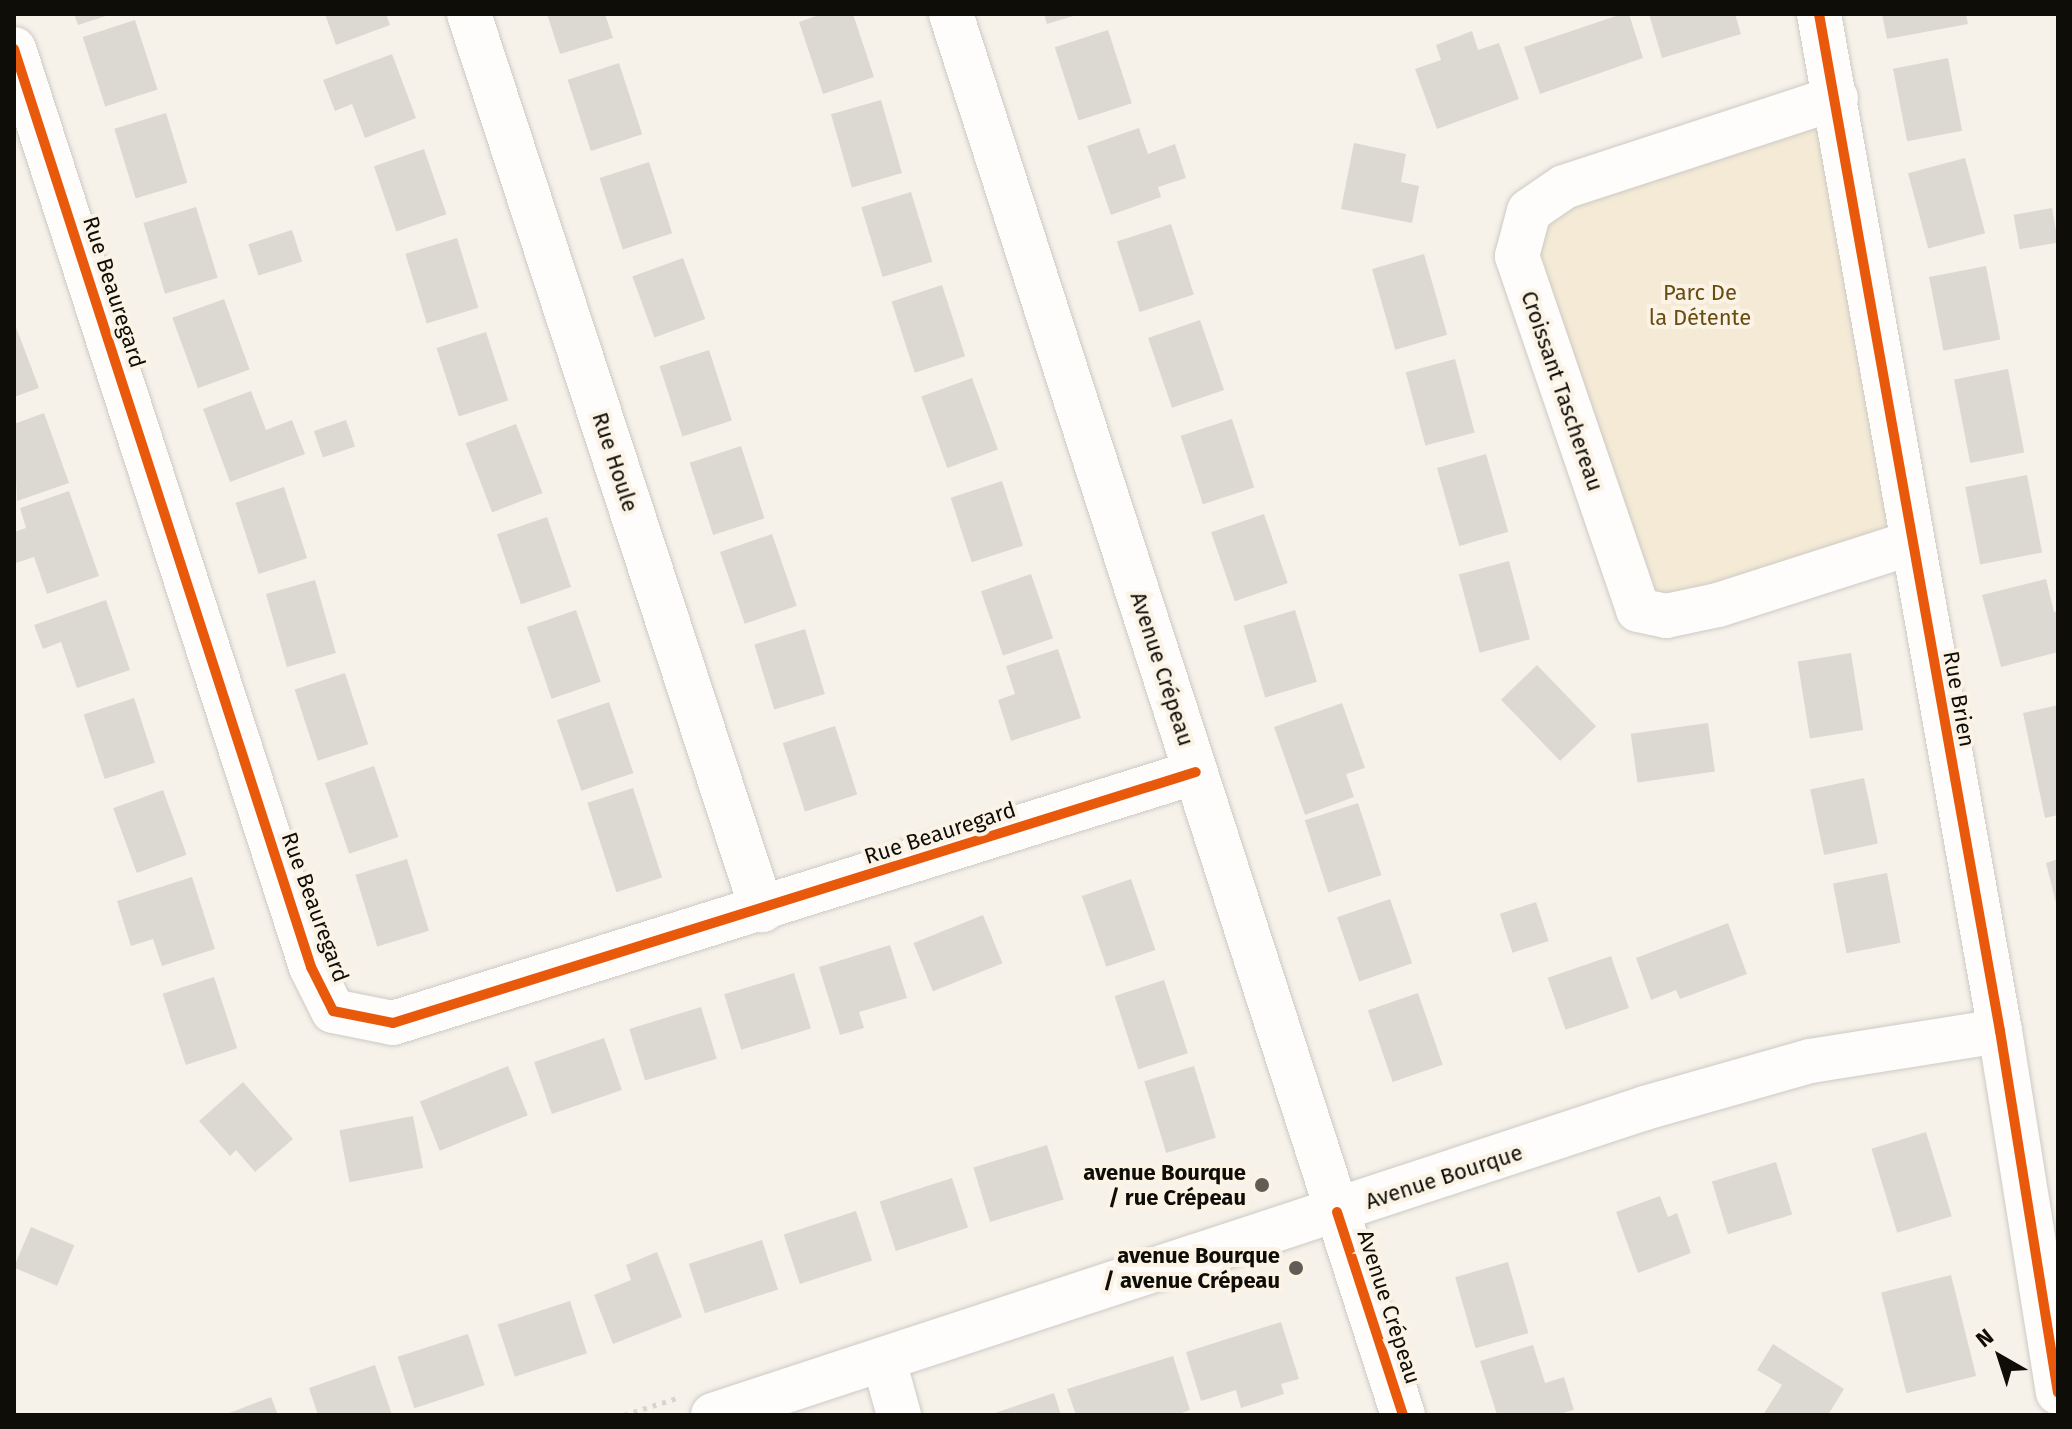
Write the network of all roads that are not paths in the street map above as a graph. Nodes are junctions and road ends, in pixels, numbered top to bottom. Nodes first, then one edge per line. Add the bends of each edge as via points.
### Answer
1 (469, 14) edge
2 (951, 14) edge
3 (1819, 14) edge
4 (14, 49) edge
5 (1836, 98) junction
6 (1911, 543) junction
7 (1196, 772) junction
8 (762, 910) junction
9 (2000, 1031) junction
10 (1337, 1212) junction
11 (884, 1361) junction
12 (2058, 1392) edge
13 (713, 1415) edge
14 (899, 1415) edge
15 (1403, 1415) edge

1 - 8 street, Rue Houle
2 - 7 street, Avenue Crépeau
3 - 5 street, Rue Brien
4 - 8 street, Rue Beauregard via 311,967 333,1011 393,1023
5 - 6 street, Rue Brien
5 - 6 street, Croissant Taschereau via 1564,187 1529,211 1517,256 1638,610 1666,616 1718,605
6 - 9 street, Rue Brien
7 - 8 street, Rue Beauregard
7 - 10 street, Avenue Crépeau
9 - 10 street, Avenue Bourque via 1810,1061 1645,1108
9 - 12 street, Rue Brien
10 - 11 street, Avenue Bourque
10 - 15 street, Avenue Crépeau
11 - 13 street, Avenue Bourque
11 - 14 street

